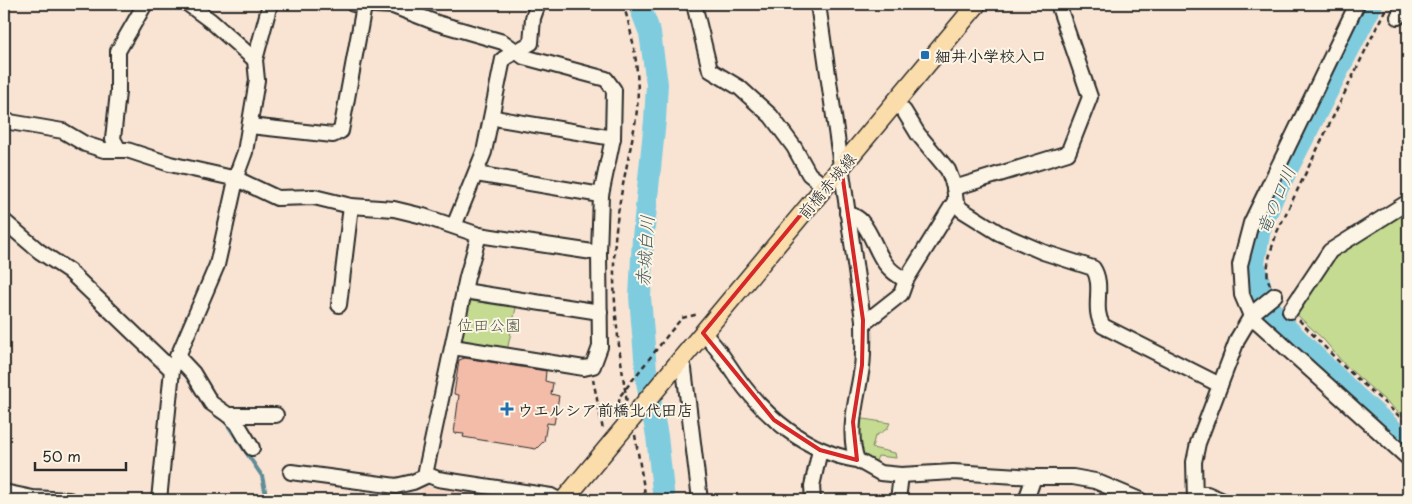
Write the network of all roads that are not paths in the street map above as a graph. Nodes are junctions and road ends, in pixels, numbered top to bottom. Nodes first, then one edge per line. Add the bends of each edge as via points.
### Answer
1 (145, 4) edge
2 (188, 4) edge
3 (270, 4) edge
4 (538, 4) edge
5 (694, 4) edge
6 (818, 4) edge
7 (977, 4) edge
8 (1058, 4) edge
9 (1357, 4) edge
10 (1404, 4) edge
11 (358, 5) edge
12 (1398, 17) dead end
13 (515, 50) junction
14 (255, 60) junction
15 (895, 102) junction
16 (492, 116) junction
17 (4, 121) edge
18 (250, 126) junction
19 (613, 138) junction
20 (118, 148) junction
21 (841, 166) junction
22 (476, 174) junction
23 (237, 180) junction
24 (824, 186) junction
25 (955, 194) junction
26 (601, 195) junction
27 (1408, 202) edge
28 (351, 206) junction
29 (848, 213) junction
30 (4, 221) edge
31 (454, 226) junction
32 (479, 235) junction
33 (599, 253) junction
34 (906, 280) junction
35 (464, 291) junction
36 (1273, 297) road end
37 (339, 305) dead end
38 (1290, 311) road end
39 (600, 312) junction
40 (1252, 315) junction
41 (863, 324) junction
42 (703, 333) junction
43 (453, 347) junction
44 (175, 363) junction
45 (678, 363) junction
46 (1220, 385) junction
47 (228, 414) junction
48 (276, 415) dead end
49 (252, 448) dead end
50 (820, 450) junction
51 (1408, 458) edge
52 (857, 460) junction
53 (290, 472) dead end
54 (901, 475) junction
55 (433, 477) junction
56 (1034, 477) junction
57 (4, 492) edge
58 (1194, 497) edge
59 (69, 500) edge
60 (159, 500) edge
61 (559, 500) edge
62 (564, 500) edge
63 (700, 500) edge
64 (813, 500) edge
65 (898, 500) edge
66 (1026, 500) edge
67 (1140, 500) edge
68 (1221, 500) edge

1 - 20 street via 118,51 113,139
2 - 14 street
3 - 14 street
4 - 13 street via 531,43
5 - 24 street via 710,70 740,88 771,116 809,174
6 - 21 street
7 - 15 main road, 前橋赤城線
8 - 25 street via 1090,97 1068,153
9 - 40 street via 1251,223 1240,265 1242,295
10 - 12 street
11 - 13 street via 393,6 502,42
11 - 18 street via 361,14 341,131 333,135
13 - 16 street via 503,59
13 - 19 street via 524,58 606,79 614,90
14 - 18 street via 258,80
15 - 21 main road, 前橋赤城線
15 - 25 street via 948,170
16 - 19 street via 500,120
16 - 22 street
17 - 20 street via 63,131 85,144 104,150
18 - 23 street
19 - 26 street
20 - 23 street
21 - 24 main road, 前橋赤城線
21 - 29 street
22 - 26 street
22 - 31 street
23 - 28 street via 277,198 314,197
23 - 44 street via 217,265
24 - 42 main road, 前橋赤城線
25 - 34 street
25 - 46 street via 962,210 998,233 1093,268 1098,275 1097,313 1103,326
26 - 33 street
27 - 38 street via 1330,251
28 - 31 street via 410,212
28 - 37 street
29 - 34 street via 861,220 878,255 897,276
29 - 41 street
30 - 44 street via 39,251 69,270
31 - 32 street
32 - 33 street
32 - 35 street
33 - 39 street
34 - 41 street via 901,294
35 - 39 street
35 - 43 street
36 - 40 street
39 - 43 street via 600,347 590,368
40 - 46 street via 1238,338
40 - 51 street
41 - 52 street via 862,365 853,422
42 - 45 main road, 前橋赤城線
42 - 50 street via 717,346 736,377 774,420
43 - 55 street via 425,463
44 - 47 street via 193,373 211,403
44 - 60 street
45 - 62 main road, 前橋赤城線 via 627,419
45 - 63 street via 684,369
46 - 58 street via 1198,443 1194,462
47 - 48 street
47 - 49 street
50 - 52 street
50 - 64 street via 812,486
52 - 54 street via 880,473
53 - 55 street via 396,486
54 - 56 street via 953,472
54 - 65 street
55 - 61 street
56 - 66 street
56 - 67 street via 1073,476 1096,481
57 - 59 street
58 - 68 street via 1208,494

